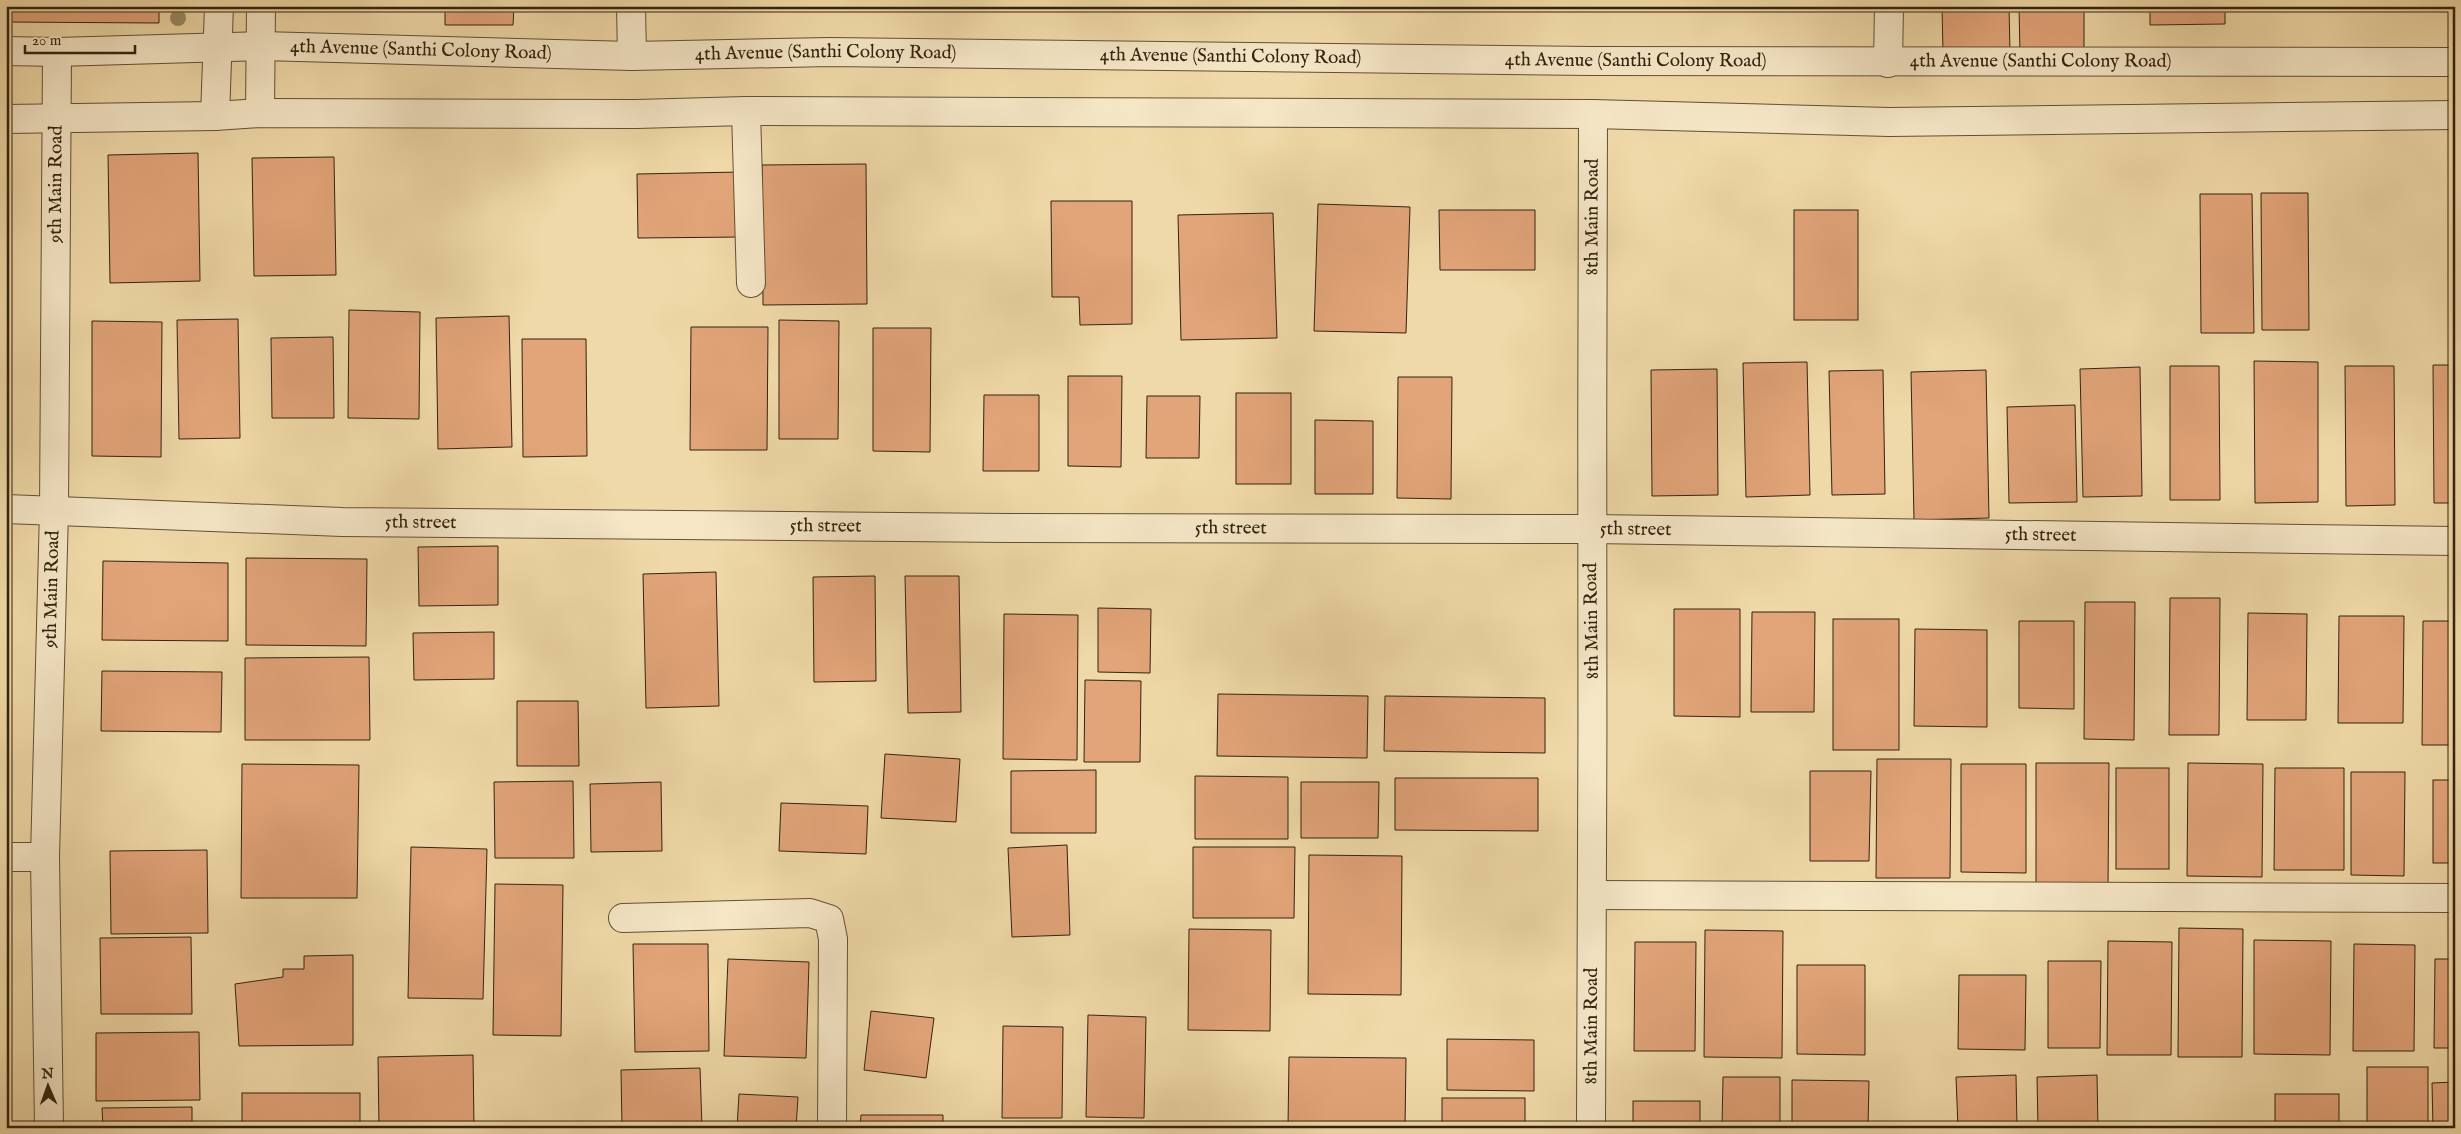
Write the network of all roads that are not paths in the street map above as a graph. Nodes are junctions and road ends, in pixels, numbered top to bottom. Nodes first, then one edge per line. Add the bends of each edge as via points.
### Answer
1 (219, 6) edge
2 (261, 6) edge
3 (632, 6) edge
4 (1889, 6) edge
5 (219, 46) junction
6 (262, 46) junction
7 (6, 51) edge
8 (56, 52) junction
9 (632, 56) junction
10 (2455, 62) edge
11 (1888, 63) junction
12 (746, 111) junction
13 (260, 113) junction
14 (1593, 114) junction
15 (2455, 115) edge
16 (215, 116) junction
17 (6, 119) edge
18 (55, 119) junction
19 (751, 284) dead end
20 (6, 509) edge
21 (54, 510) junction
22 (1591, 529) junction
23 (2455, 541) edge
24 (6, 857) edge
25 (45, 857) junction
26 (1593, 895) junction
27 (2455, 898) edge
28 (623, 918) dead end
29 (50, 1128) edge
30 (832, 1128) edge
31 (1591, 1128) edge

1 - 5 street
2 - 6 street
3 - 9 street
4 - 11 street
5 - 6 street, 4th Avenue (Santhi Colony Road)
5 - 8 street, 4th Avenue (Santhi Colony Road)
5 - 16 street
6 - 9 street, 4th Avenue (Santhi Colony Road)
6 - 13 street
7 - 8 street, 4th Avenue (Santhi Colony Road)
8 - 18 street, 9th Main Road
9 - 11 street, 4th Avenue (Santhi Colony Road) via 830,52
10 - 11 street, 4th Avenue (Santhi Colony Road)
12 - 13 street via 636,114
12 - 14 street
12 - 19 street
13 - 16 street
14 - 15 street via 1889,122
14 - 22 street, 8th Main Road
16 - 18 street
17 - 18 street
18 - 21 street, 9th Main Road
20 - 21 street, 5th street
21 - 22 street, 5th street via 372,522
21 - 25 street, 9th Main Road
22 - 23 street, 5th street
22 - 26 street, 8th Main Road
24 - 25 street
25 - 29 street, 9th Main Road
26 - 27 street
26 - 31 street, 8th Main Road
28 - 30 street via 810,912 828,919 833,939

